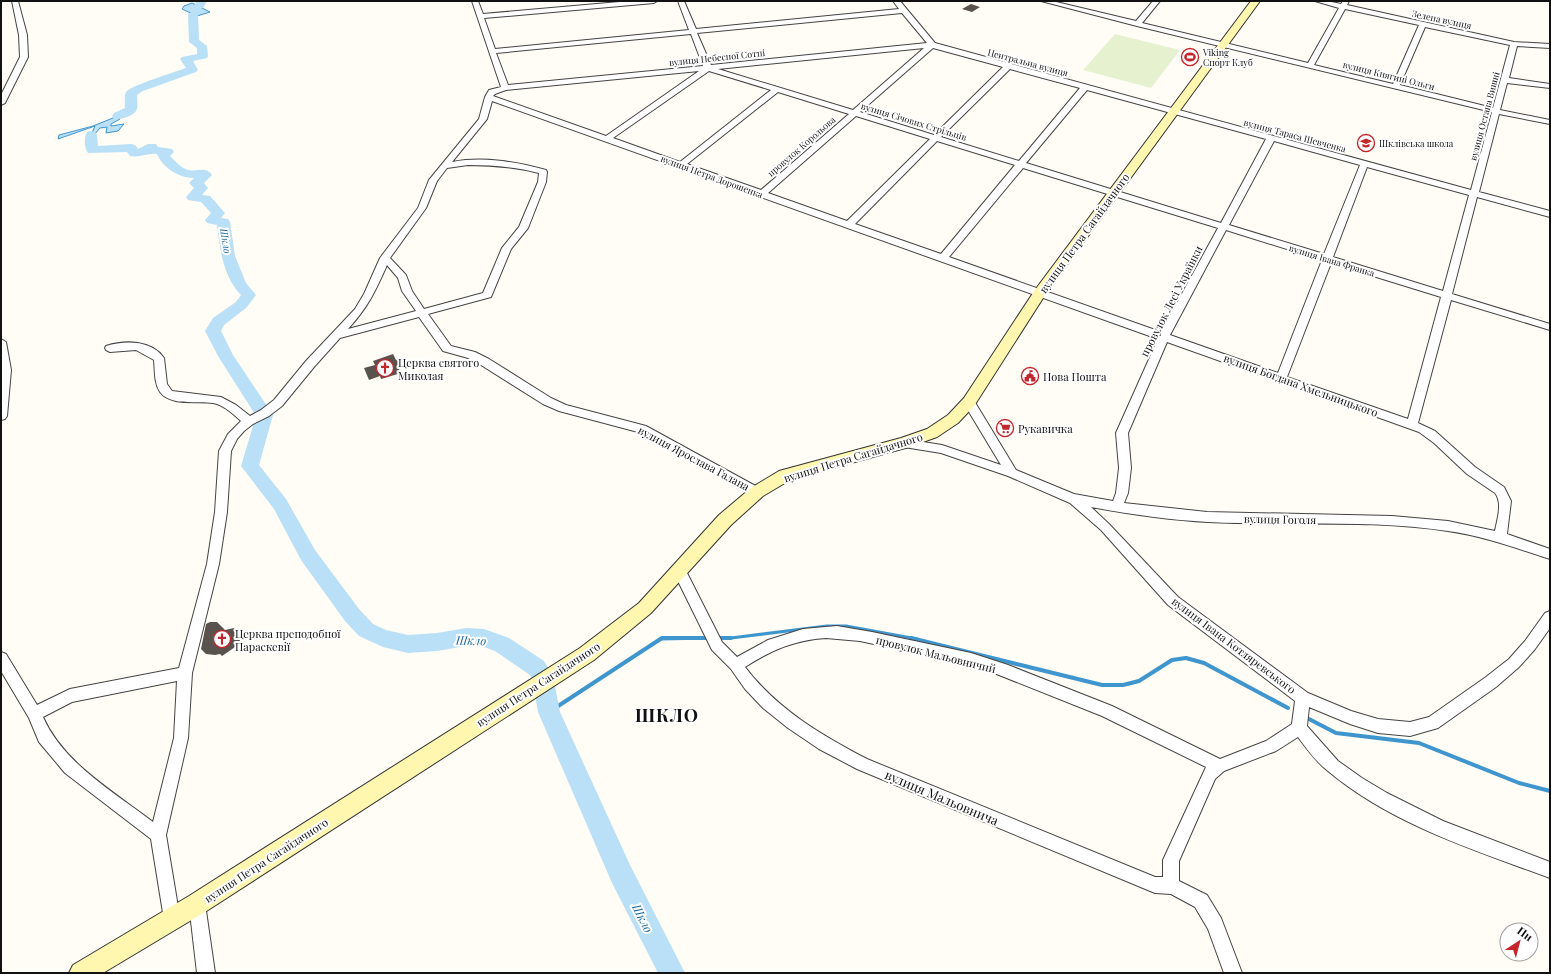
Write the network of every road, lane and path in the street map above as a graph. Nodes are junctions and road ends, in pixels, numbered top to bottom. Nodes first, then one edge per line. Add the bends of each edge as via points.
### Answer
1 (15, 1) edge
2 (475, 1) edge
3 (654, 1) edge
4 (681, 1) edge
5 (896, 1) edge
6 (1044, 1) edge
7 (1157, 1) edge
8 (1256, 1) edge
9 (1318, 1) edge
10 (1068, 4) edge
11 (1344, 4) edge
12 (903, 10) junction
13 (480, 16) junction
14 (1138, 24) junction
15 (1423, 24) junction
16 (693, 32) junction
17 (1514, 44) junction
18 (932, 45) junction
19 (1224, 45) junction
20 (1550, 46) edge
21 (492, 52) junction
22 (1310, 66) junction
23 (1007, 67) junction
24 (708, 68) junction
25 (1505, 80) junction
26 (1550, 86) edge
27 (1395, 87) junction
28 (505, 88) junction
29 (1084, 88) junction
30 (777, 89) junction
31 (489, 97) junction
32 (1, 103) edge
33 (1496, 111) junction
34 (1174, 112) junction
35 (854, 113) junction
36 (1550, 122) edge
37 (935, 138) junction
38 (1271, 138) junction
39 (607, 139) junction
40 (1021, 164) junction
41 (1364, 164) junction
42 (681, 165) junction
43 (444, 166) junction
44 (1114, 193) junction
45 (762, 194) junction
46 (1474, 194) junction
47 (1550, 214) edge
48 (848, 225) junction
49 (1223, 227) junction
50 (385, 258) junction
51 (943, 258) junction
52 (1328, 259) junction
53 (1040, 293) junction
54 (1446, 295) junction
55 (423, 313) junction
56 (1550, 327) edge
57 (335, 336) junction
58 (1164, 337) junction
59 (1, 342) edge
60 (110, 348) dead end
61 (1281, 378) junction
62 (969, 402) junction
63 (1, 416) edge
64 (249, 421) junction
65 (1412, 425) junction
66 (904, 443) junction
67 (1012, 473) junction
68 (757, 492) junction
69 (1073, 498) junction
70 (1117, 507) junction
71 (1500, 537) junction
72 (1550, 554) edge
73 (679, 571) junction
74 (1550, 617) edge
75 (1, 658) edge
76 (736, 665) junction
77 (185, 673) junction
78 (1303, 698) junction
79 (34, 714) junction
80 (1299, 728) junction
81 (1219, 766) junction
82 (158, 835) junction
83 (1550, 870) edge
84 (1172, 886) junction
85 (197, 904) junction
86 (172, 919) junction
87 (81, 973) edge
88 (206, 973) edge
89 (1233, 973) edge

1 - 32 street via 23,35 24,57
2 - 13 street
3 - 13 street
4 - 16 street
5 - 12 street
6 - 10 street, вулиця Княгині Ольги
7 - 14 street
8 - 19 street, вулиця Петра Сагайдачного
9 - 11 street, Зелена вулиця
10 - 14 street, вулиця Княгині Ольги
11 - 15 street, Зелена вулиця
11 - 22 street
12 - 16 street
12 - 18 street
13 - 21 street
14 - 19 street, вулиця Княгині Ольги
15 - 17 street, Зелена вулиця
15 - 27 street
16 - 21 street
16 - 24 street
17 - 20 street, Зелена вулиця
17 - 25 street, вулиця Остапа Вишні
18 - 23 street, Центральна вулиця
18 - 24 street, вулиця Небесної Сотні
18 - 35 street, провулок Корольова
19 - 22 street, вулиця Княгині Ольги
19 - 34 street, вулиця Петра Сагайдачного
21 - 28 street
22 - 27 street, вулиця Княгині Ольги
23 - 29 street, Центральна вулиця
23 - 37 street
24 - 28 street, вулиця Небесної Сотні
24 - 30 street, вулиця Січових Стрільців
24 - 39 street
25 - 26 street
25 - 33 street, вулиця Остапа Вишні
27 - 33 street, вулиця Княгині Ольги
28 - 31 street via 492,92
29 - 34 street, Центральна вулиця
29 - 40 street
30 - 35 street, вулиця Січових Стрільців
30 - 42 street
31 - 39 street, вулиця Петра Дорошенка
31 - 43 street via 483,119
33 - 36 street, вулиця Княгині Ольги
33 - 46 street, вулиця Остапа Вишні
34 - 38 street, вулиця Тараса Шевченка
34 - 44 street, вулиця Петра Сагайдачного
35 - 37 street, вулиця Січових Стрільців
35 - 45 street, провулок Корольова
37 - 40 street, вулиця Січових Стрільців
37 - 48 street
38 - 41 street, вулиця Тараса Шевченка
38 - 49 street, провулок Лесі Українки
39 - 42 street, вулиця Петра Дорошенка
40 - 44 street, вулиця Січових Стрільців
40 - 51 street
41 - 46 street, вулиця Тараса Шевченка
41 - 52 street
42 - 45 street, вулиця Петра Дорошенка
43 - 50 street via 433,180 422,208
43 - 55 street via 458,163 498,164 543,172 542,182 523,228 507,248 487,295
44 - 49 street, вулиця Івана Франка
44 - 53 street, вулиця Петра Сагайдачного
45 - 48 street, вулиця Петра Дорошенка
46 - 47 street, вулиця Тараса Шевченка
46 - 54 street, вулиця Остапа Вишні
48 - 51 street, вулиця Петра Дорошенка
49 - 52 street, вулиця Івана Франка
49 - 58 street, провулок Лесі Українки
50 - 55 street, вулиця Ярослава Галана via 403,277 407,291
50 - 57 street via 359,311
51 - 53 street, вулиця Петра Дорошенка
52 - 54 street, вулиця Івана Франка
52 - 61 street
53 - 58 street, вулиця Богдана Хмельницького
53 - 62 street, вулиця Петра Сагайдачного
54 - 56 street, вулиця Івана Франка
54 - 65 street, вулиця Остапа Вишні
55 - 57 street
55 - 68 street, вулиця Ярослава Галана via 447,349 471,355 485,362 547,401 564,408 642,429
57 - 64 street via 278,403 266,413
58 - 61 street, вулиця Богдана Хмельницького
58 - 70 street, провулок Лесі Українки via 1122,432 1125,468 1122,493
59 - 63 street via 6,370
60 - 64 street via 137,345 151,352 159,358 162,384 169,395 220,401
61 - 65 street, вулиця Богдана Хмельницького
62 - 66 street, вулиця Петра Сагайдачного via 953,419 932,433
62 - 67 street
64 - 77 street via 232,437 225,451 221,512 213,564
65 - 71 street, вулиця Богдана Хмельницького via 1433,435 1466,467 1499,488 1505,504
66 - 67 street, вулиця Гоголя via 942,449
66 - 68 street, вулиця Петра Сагайдачного via 785,475
67 - 69 street, вулиця Гоголя
68 - 73 street, вулиця Петра Сагайдачного via 725,520
69 - 70 street, вулиця Гоголя
69 - 78 street, вулиця Івана Котляревського via 1105,527 1173,601
70 - 71 street, вулиця Гоголя via 1207,517 1392,521 1448,526
71 - 72 street, вулиця Гоголя
73 - 76 street, вулиця Мальовнича via 717,646
73 - 85 street, вулиця Петра Сагайдачного via 645,608 586,654
74 - 78 street via 1514,663 1433,723 1410,729 1378,726
75 - 79 street
76 - 81 street, провулок Мальовничий via 761,649 787,638 814,633 870,638 980,662 1018,675 1097,706
76 - 84 street, вулиця Мальовнича via 768,703 793,724 862,764 1155,885
77 - 79 street via 70,696
77 - 82 street via 181,738
78 - 80 street, вулиця Івана Котляревського
79 - 82 street via 44,737 70,768
80 - 81 street via 1271,746
80 - 83 street via 1332,765 1387,801 1430,823
81 - 84 street via 1210,774 1175,849 1170,866
82 - 86 street
84 - 89 street, вулиця Мальовнича via 1201,901 1215,924
85 - 86 street, вулиця Петра Сагайдачного
85 - 88 street
86 - 87 street, вулиця Петра Сагайдачного

